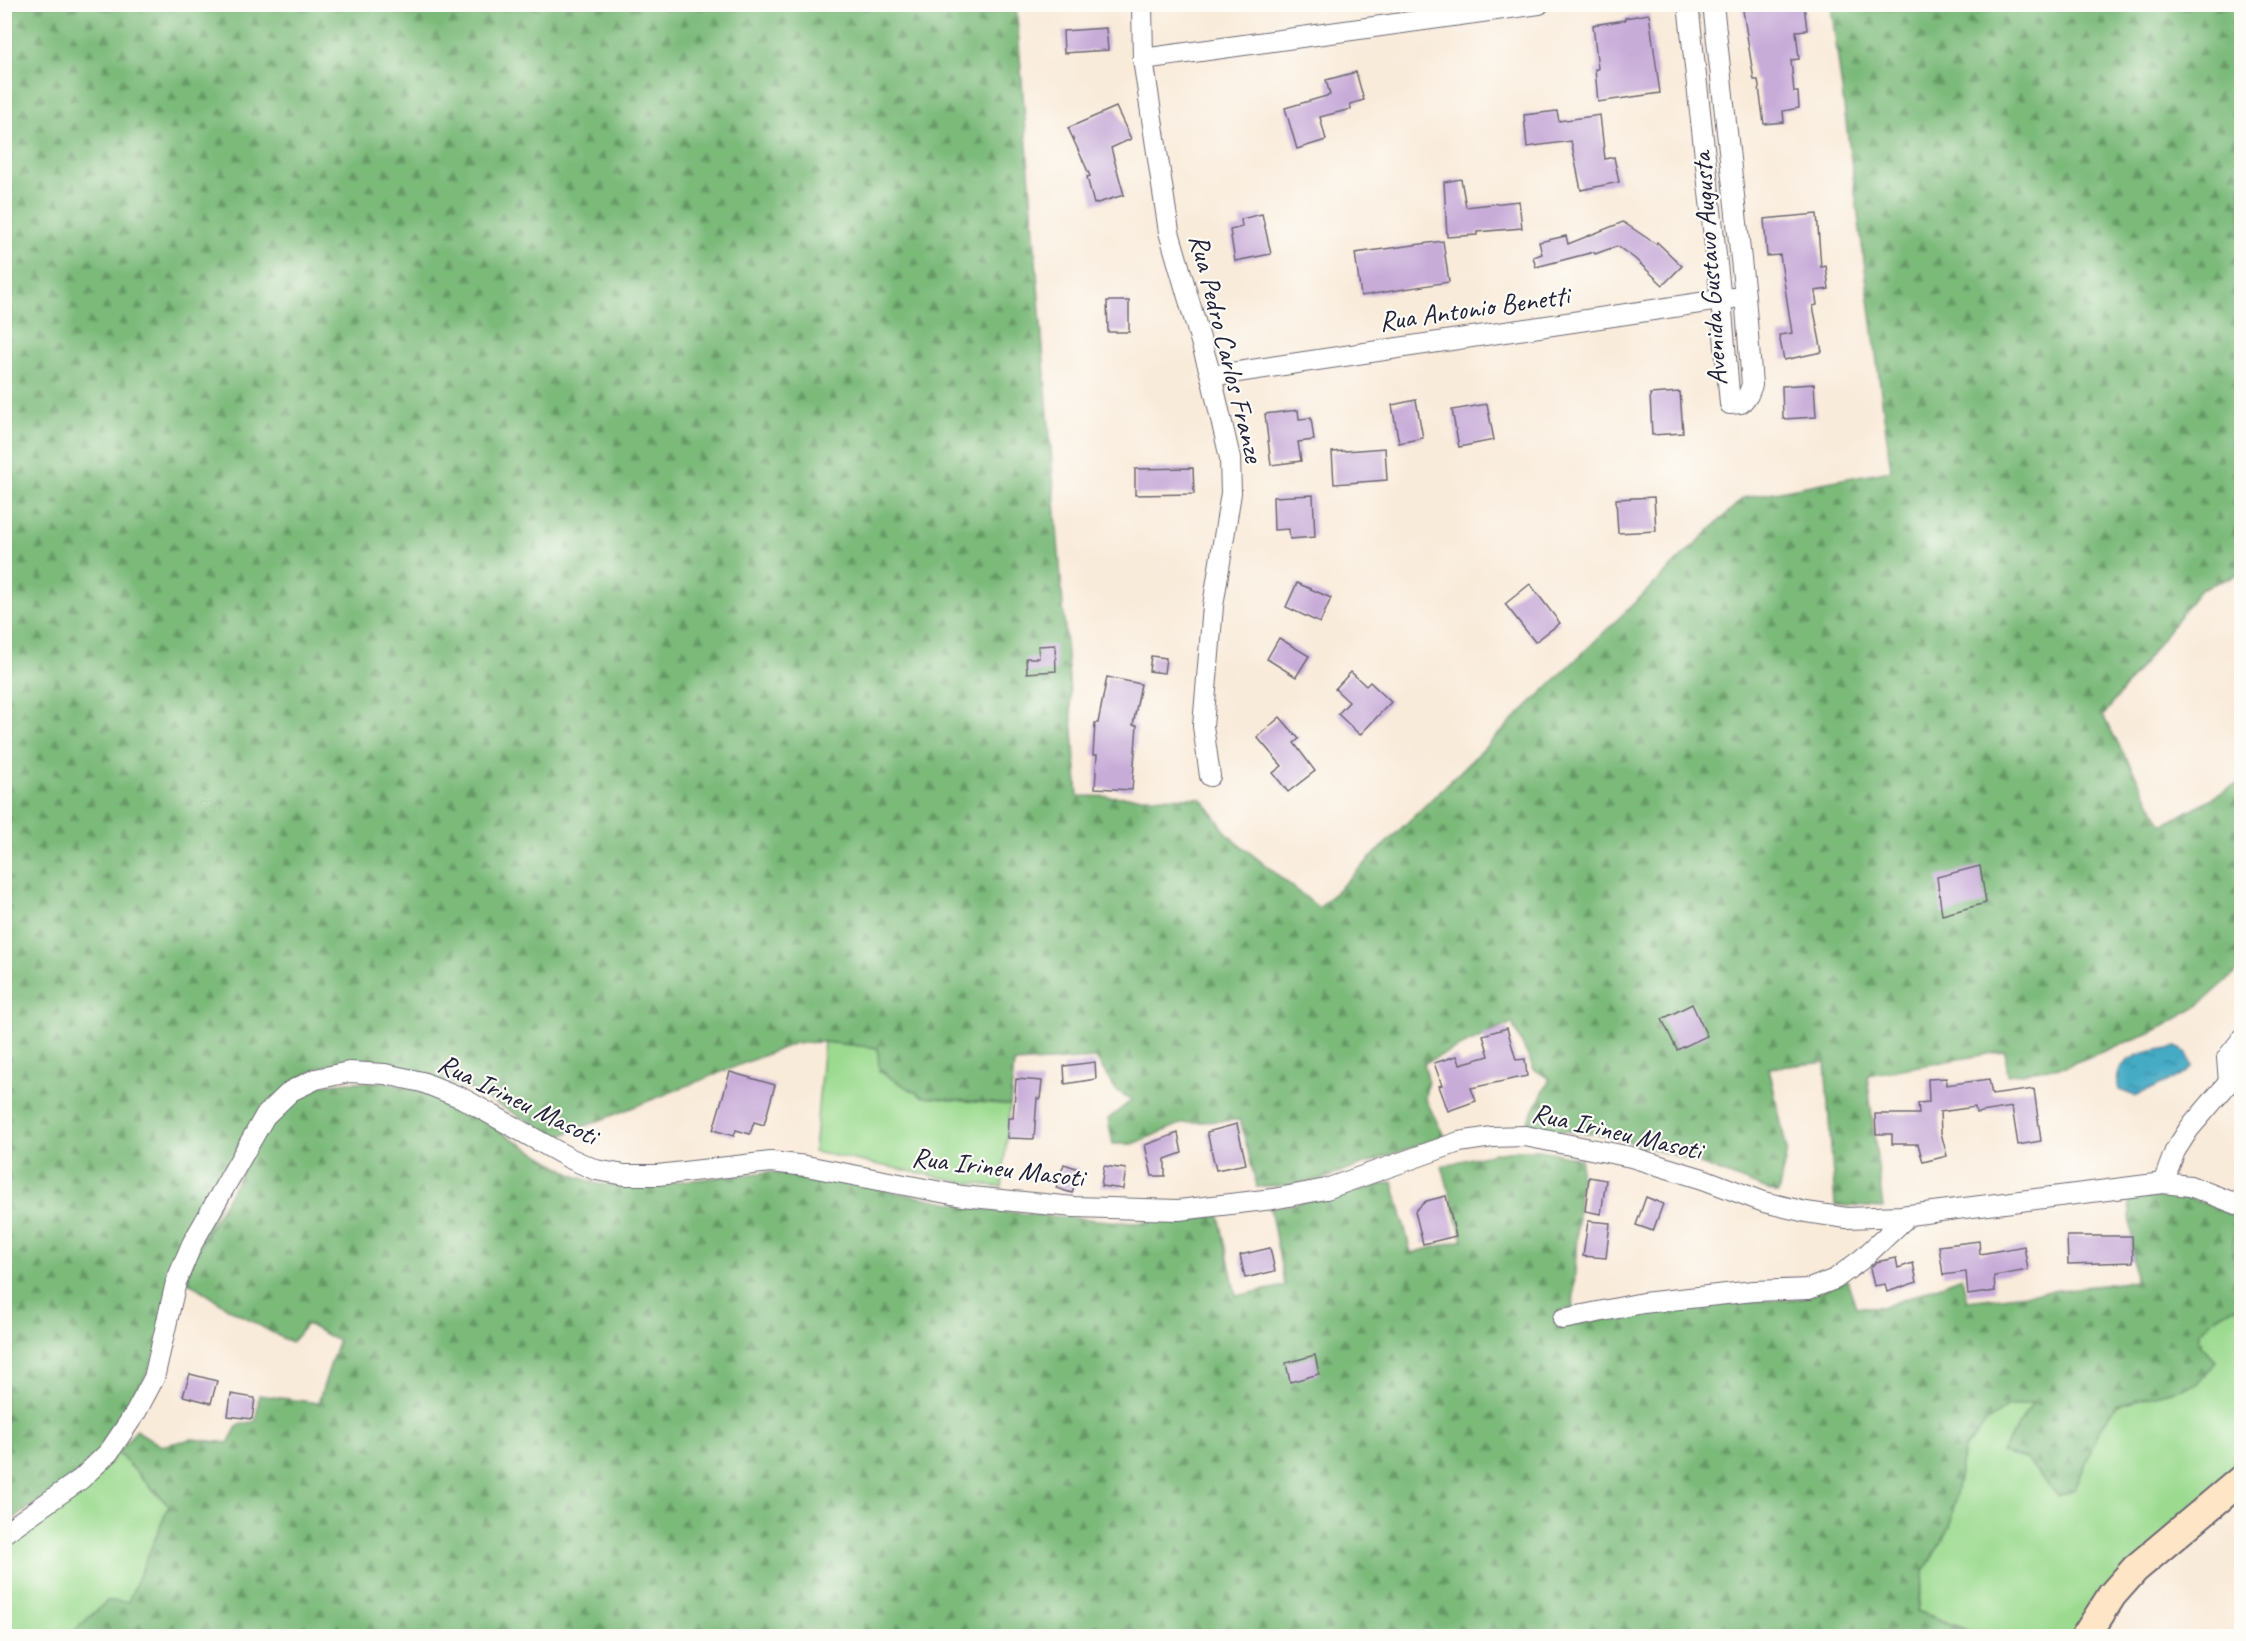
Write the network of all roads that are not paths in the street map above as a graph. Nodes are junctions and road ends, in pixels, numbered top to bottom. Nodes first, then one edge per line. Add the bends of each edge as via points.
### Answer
1 (1142, 4) edge
2 (1539, 4) edge
3 (1688, 4) edge
4 (1713, 4) edge
5 (1143, 59) junction
6 (1745, 296) junction
7 (1722, 300) junction
8 (1211, 376) junction
9 (1210, 776) dead end
10 (2241, 1039) edge
11 (2235, 1074) edge
12 (2163, 1183) junction
13 (2241, 1206) edge
14 (1909, 1215) junction
15 (1563, 1319) dead end
16 (2241, 1479) edge
17 (4, 1533) edge
18 (2086, 1636) edge

1 - 5 street, Rua Pedro Carlos Franze
2 - 5 street
3 - 7 street, Avenida Gustavo Augusta
4 - 6 street, Avenida Gustavo Augusta
5 - 8 street, Rua Pedro Carlos Franze via 1169,232
6 - 7 street, Rua Antonio Benetti
6 - 7 street, Avenida Gustavo Augusta via 1752,385 1741,403 1730,404
7 - 8 street, Rua Antonio Benetti
8 - 9 street, Rua Pedro Carlos Franze via 1230,458 1231,493 1213,606 1203,726
10 - 11 street via 2227,1058
11 - 12 street via 2189,1129 2175,1151
12 - 13 street, Rua Irineu Masoti via 2190,1186
12 - 14 street, Rua Irineu Masoti
14 - 15 street via 1835,1279 1809,1289 1642,1303
14 - 17 street, Rua Irineu Masoti via 1847,1218 1806,1212 1630,1157 1525,1136 1459,1142 1326,1189 1179,1210 1074,1207 962,1196 771,1162 626,1175 596,1170 569,1158 462,1098 422,1082 349,1072 316,1079 291,1091 265,1116 192,1244 176,1282 154,1377 136,1412 109,1452 81,1479
16 - 18 street via 2135,1569 2112,1595

